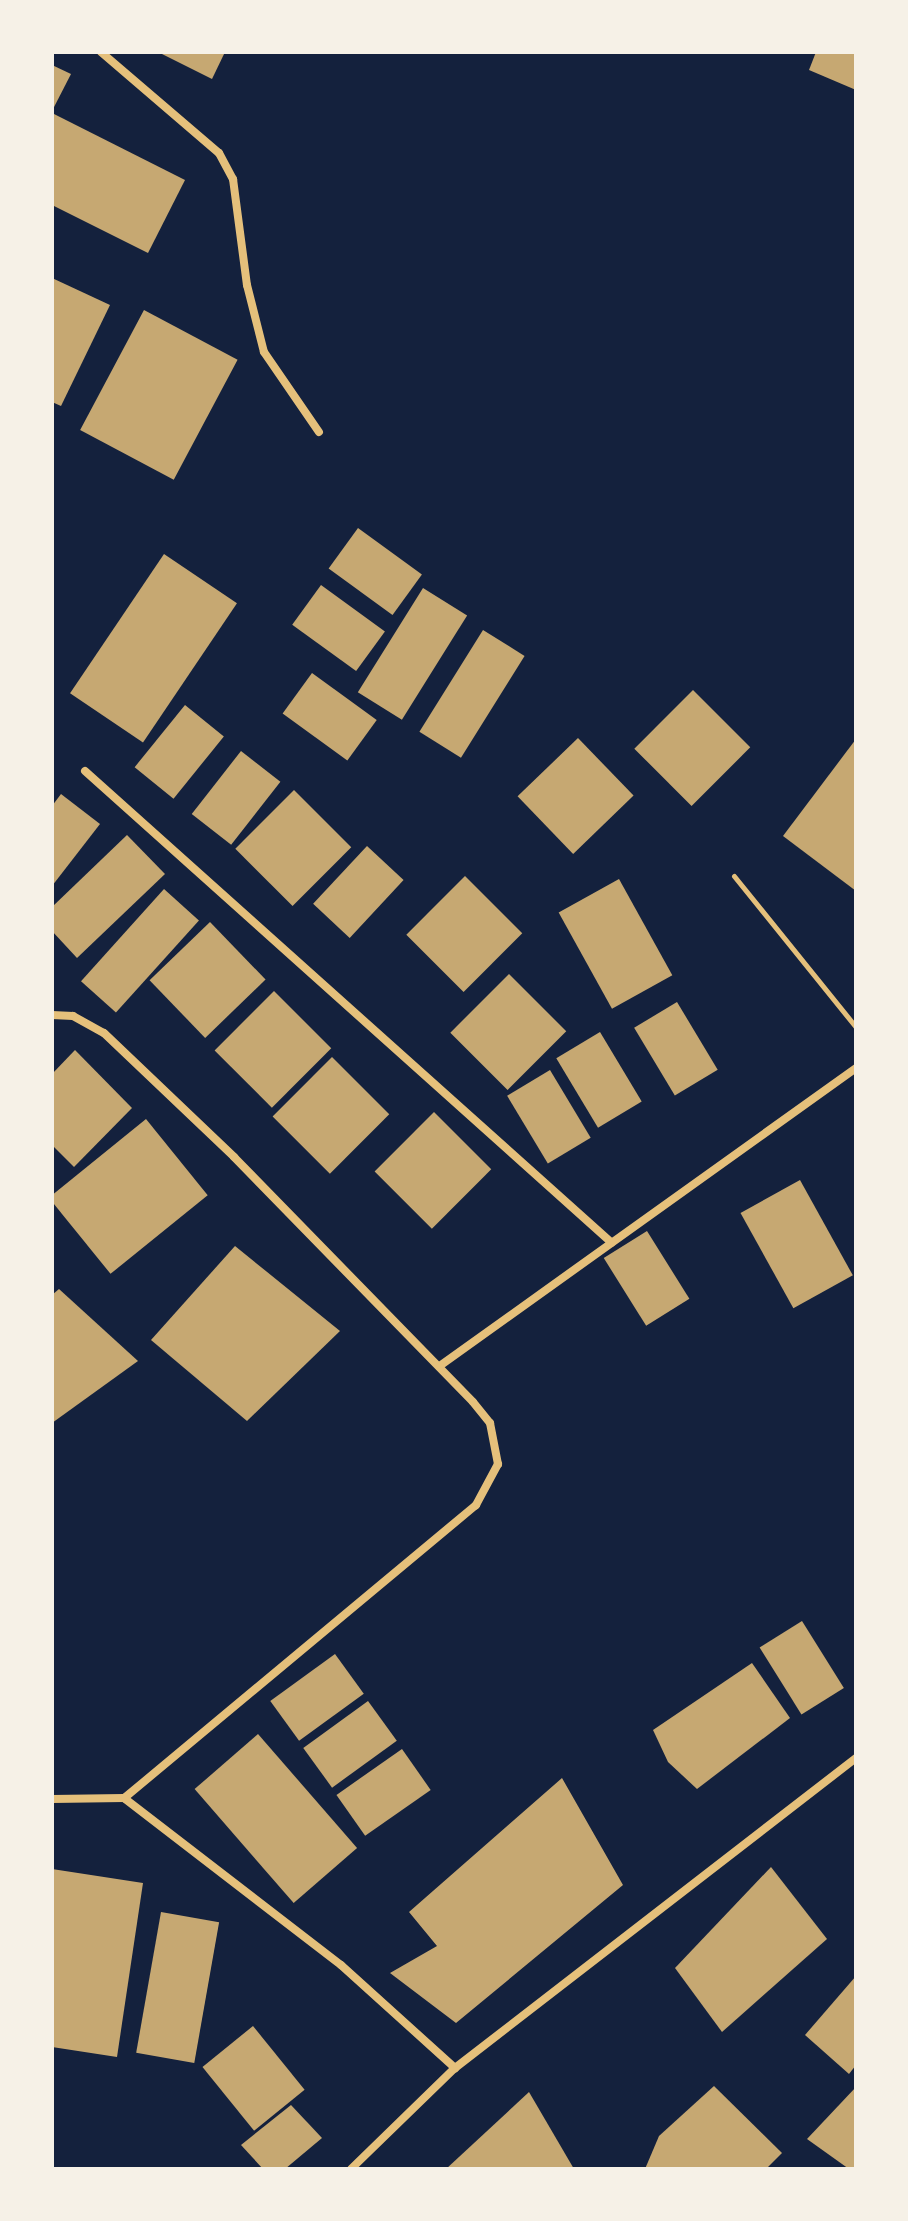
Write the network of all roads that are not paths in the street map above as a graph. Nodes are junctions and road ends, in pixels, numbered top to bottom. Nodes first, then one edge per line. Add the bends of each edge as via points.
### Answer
1 (101, 52) edge
2 (319, 432) dead end
3 (85, 771) dead end
4 (52, 1015) edge
5 (856, 1068) edge
6 (612, 1243) junction
7 (441, 1365) junction
8 (856, 1758) edge
9 (124, 1798) junction
10 (52, 1799) edge
11 (455, 2068) junction
12 (351, 2169) edge

1 - 2 street via 219,153 233,179 247,285 264,352
3 - 6 street
4 - 7 street via 73,1016 104,1033
5 - 6 street
6 - 7 street
7 - 9 street via 490,1423 498,1464 485,1495
8 - 11 street
9 - 10 street
9 - 11 street via 341,1965
11 - 12 street

